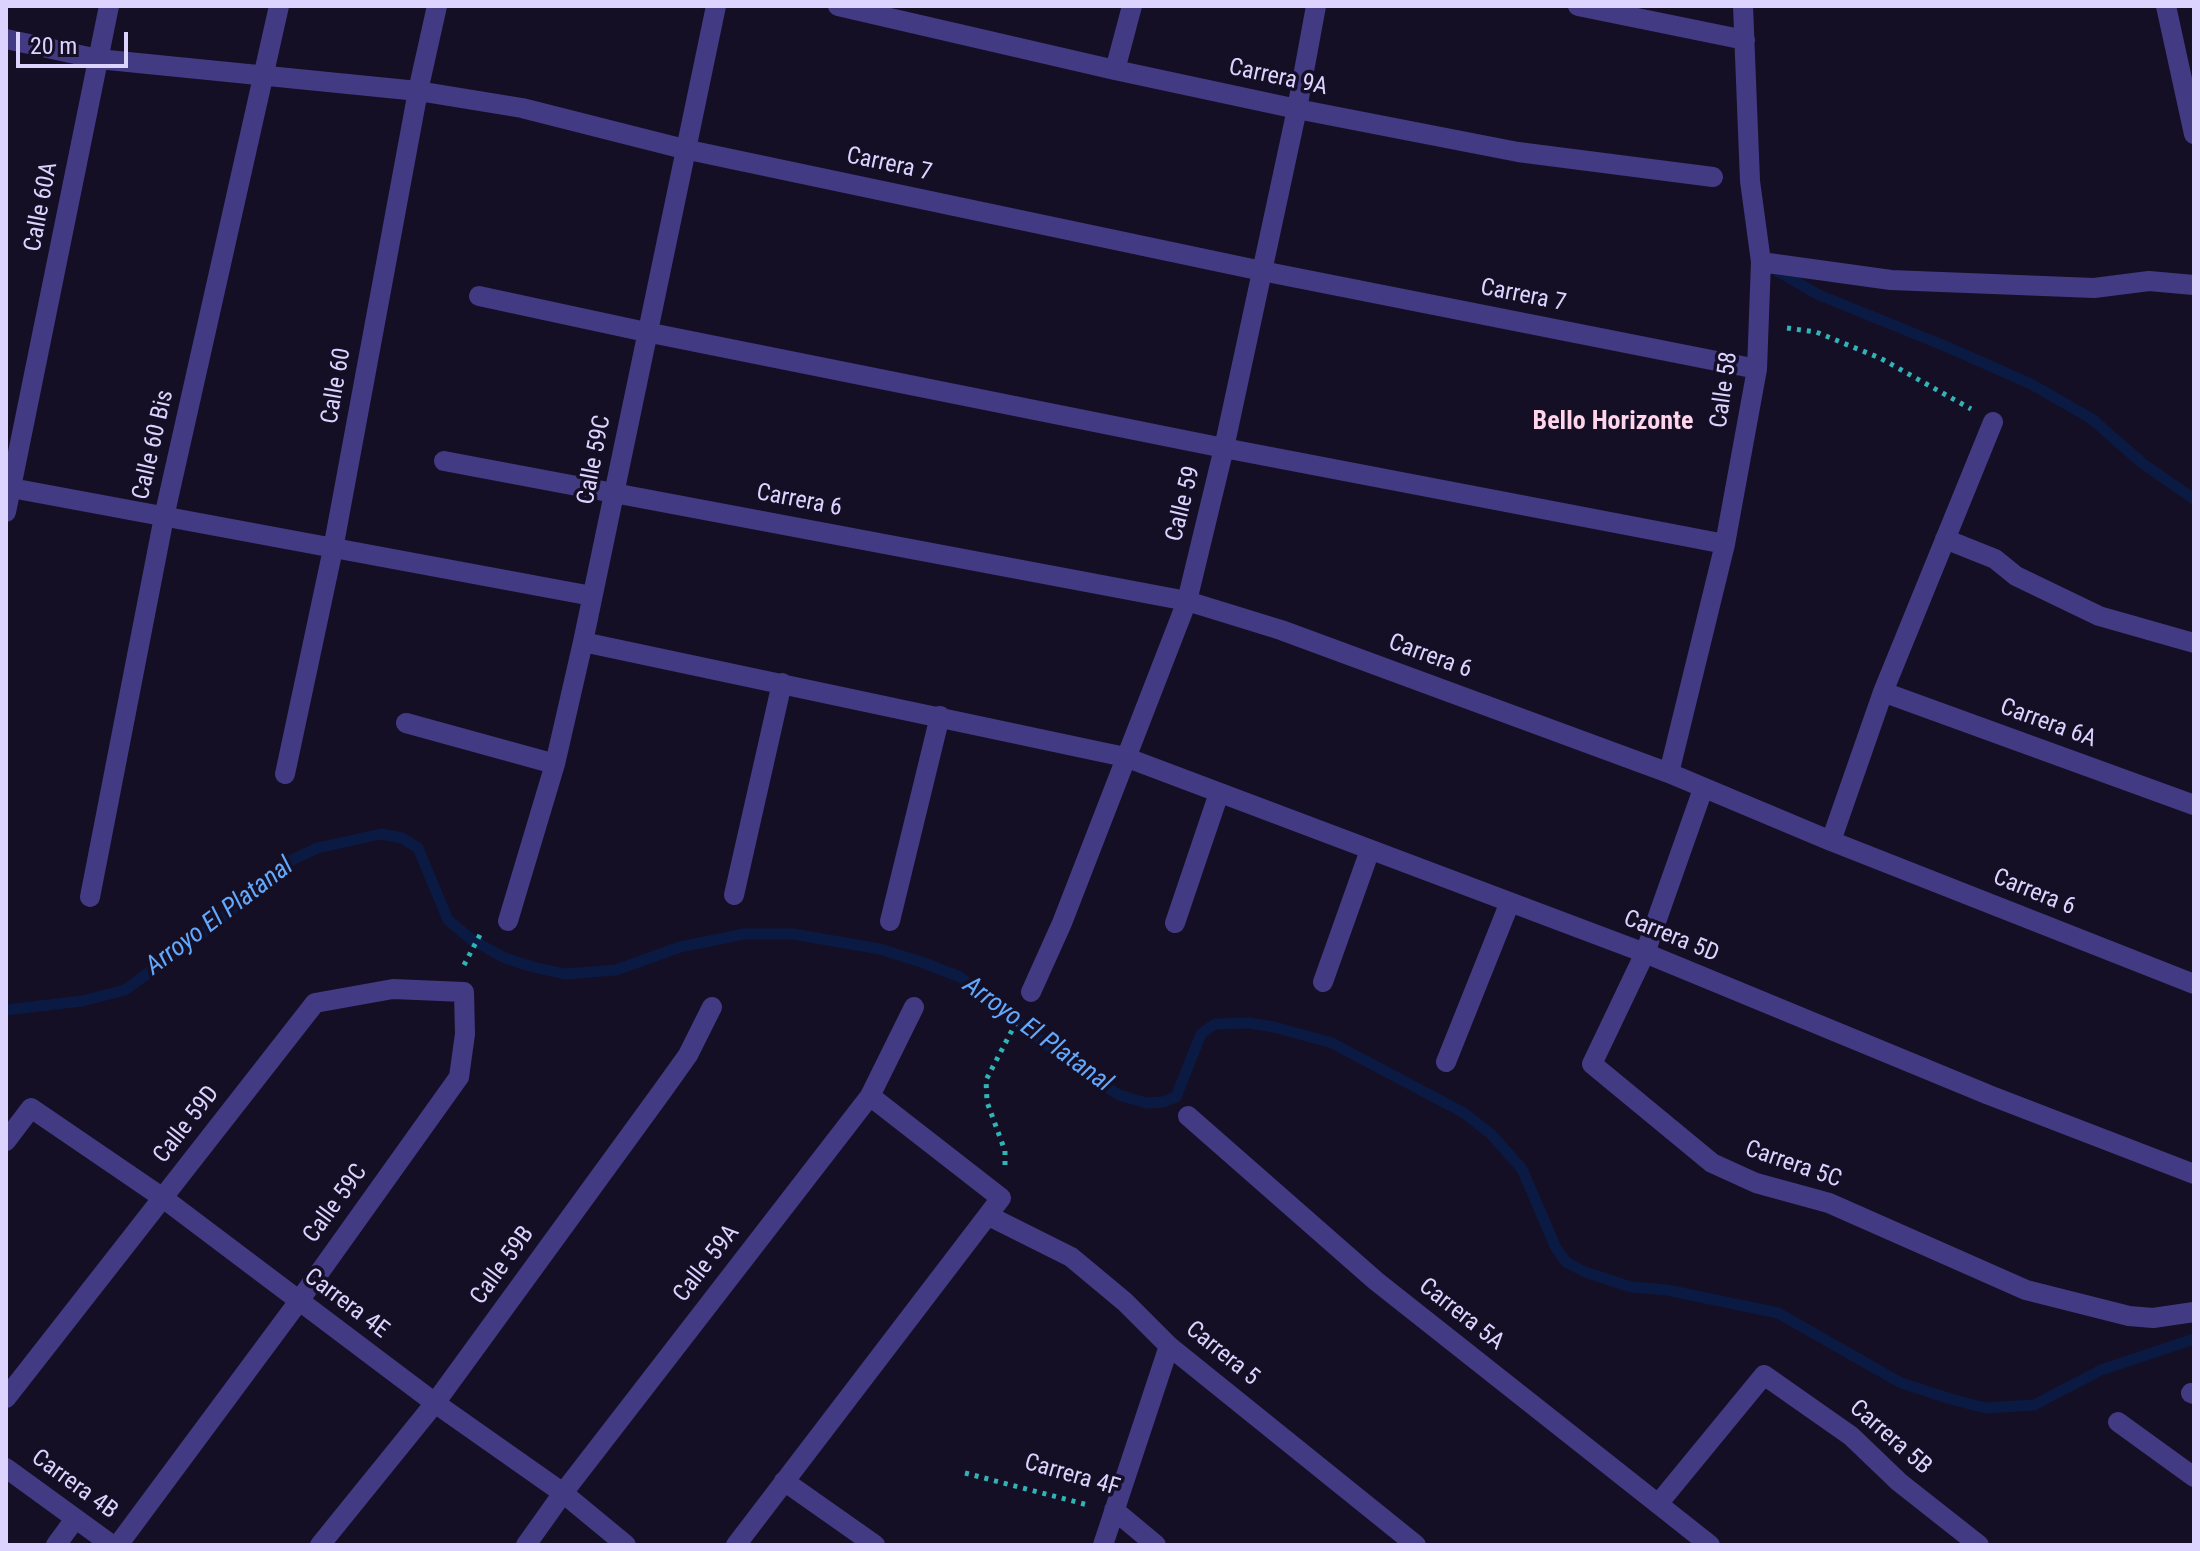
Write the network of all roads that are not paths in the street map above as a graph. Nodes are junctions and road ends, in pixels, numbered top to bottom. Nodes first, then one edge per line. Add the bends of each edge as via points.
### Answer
1 (109, 6) edge
2 (279, 6) edge
3 (437, 6) edge
4 (716, 6) edge
5 (838, 6) edge
6 (1132, 6) edge
7 (1316, 6) edge
8 (1578, 6) edge
9 (1743, 6) edge
10 (2166, 6) edge
11 (6, 39) edge
12 (1745, 40) junction
13 (98, 59) junction
14 (1115, 70) junction
15 (265, 74) junction
16 (418, 91) junction
17 (1297, 109) junction
18 (2194, 134) edge
19 (684, 149) junction
20 (1713, 177) dead end
21 (1761, 262) junction
22 (1262, 271) junction
23 (2194, 285) edge
24 (479, 296) dead end
25 (646, 332) junction
26 (1757, 369) junction
27 (1993, 422) road end
28 (1224, 448) junction
29 (444, 461) dead end
30 (9, 488) edge
31 (616, 493) junction
32 (6, 512) edge
33 (164, 517) junction
34 (1945, 539) junction
35 (1725, 544) junction
36 (333, 549) junction
37 (592, 596) junction
38 (1187, 601) junction
39 (583, 642) junction
40 (2194, 643) edge
41 (782, 683) junction
42 (1883, 692) junction
43 (940, 716) junction
44 (406, 723) dead end
45 (1125, 757) junction
46 (555, 764) junction
47 (1669, 773) junction
48 (285, 774) dead end
49 (1703, 789) junction
50 (1219, 793) junction
51 (2194, 805) edge
52 (1831, 841) junction
53 (1370, 850) junction
54 (734, 895) dead end
55 (90, 897) dead end
56 (1510, 902) junction
57 (508, 921) dead end
58 (890, 921) dead end
59 (1175, 923) dead end
60 (1645, 953) junction
61 (1323, 982) dead end
62 (2194, 984) edge
63 (464, 992) joint
64 (1031, 992) road end
65 (712, 1007) dead end
66 (914, 1007) dead end
67 (1446, 1062) dead end
68 (870, 1096) junction
69 (1188, 1116) dead end
70 (6, 1141) edge
71 (2194, 1174) edge
72 (163, 1198) junction
73 (989, 1216) junction
74 (299, 1301) junction
75 (2194, 1312) edge
76 (1169, 1346) junction
77 (6, 1398) edge
78 (435, 1403) junction
79 (2118, 1422) dead end
80 (6, 1468) edge
81 (2194, 1477) edge
82 (784, 1481) junction
83 (563, 1493) junction
84 (1658, 1504) junction
85 (1114, 1510) junction
86 (75, 1519) junction
87 (56, 1545) edge
88 (112, 1545) edge
89 (118, 1545) edge
90 (320, 1545) edge
91 (526, 1545) edge
92 (626, 1545) edge
93 (736, 1545) edge
94 (875, 1545) edge
95 (1103, 1545) edge
96 (1156, 1545) edge
97 (1416, 1545) edge
98 (1710, 1545) edge
99 (1979, 1545) edge

1 - 13 street, Calle 60A
2 - 15 street, Calle 60 Bis
3 - 16 street, Calle 60
4 - 19 street, Calle 59C
5 - 14 street, Carrera 9A
6 - 14 street
7 - 17 street, Calle 59
8 - 12 street
9 - 12 street, Calle 58
10 - 18 street
11 - 13 street, Carrera 7
12 - 21 street, Calle 58 via 1750,181
13 - 15 street, Carrera 7
13 - 30 street, Calle 60A
14 - 17 street, Carrera 9A
15 - 16 street, Carrera 7
15 - 33 street, Calle 60 Bis
16 - 19 street, Carrera 7 via 522,108
16 - 36 street, Calle 60
17 - 20 street, Carrera 9A via 1518,152
17 - 22 street, Calle 59
19 - 22 street, Carrera 7
19 - 25 street, Calle 59C
21 - 23 street via 1891,280 2094,288 2149,281
21 - 26 street, Calle 58
22 - 26 street, Carrera 7
22 - 28 street, Calle 59
24 - 25 street
25 - 28 street
25 - 31 street, Calle 59C
26 - 35 street, Calle 58
27 - 34 street
28 - 35 street
28 - 38 street, Calle 59
29 - 31 street, Carrera 6
30 - 32 street, Calle 60A
30 - 33 street
31 - 37 street, Calle 59C
31 - 38 street, Carrera 6
33 - 36 street
33 - 55 street, Calle 60 Bis
34 - 40 street via 1995,559 2016,576 2099,616
34 - 42 street
35 - 47 street, Calle 58
36 - 37 street
36 - 48 street, Calle 60
37 - 39 street, Calle 59C
38 - 45 street, Calle 59
38 - 47 street, Carrera 6 via 1281,630
39 - 41 street, Carrera 5D
39 - 46 street, Calle 59C
41 - 43 street, Carrera 5D
41 - 54 street
42 - 51 street, Carrera 6A
42 - 52 street
43 - 45 street, Carrera 5D
43 - 58 street
44 - 46 street
45 - 50 street, Carrera 5D
45 - 64 street, Calle 59
46 - 57 street, Calle 59C
47 - 49 street, Carrera 6
49 - 52 street, Carrera 6
49 - 60 street, Carrera 5C
50 - 53 street, Carrera 5D
50 - 59 street
52 - 62 street, Carrera 6
53 - 56 street, Carrera 5D
53 - 61 street
56 - 60 street, Carrera 5D
56 - 67 street
60 - 71 street, Carrera 5D
60 - 75 street, Carrera 5C via 1592,1064 1712,1163 1756,1183 1829,1203 2026,1290 2129,1316
63 - 72 street, Calle 59D via 393,989 315,1003
63 - 74 street, Calle 59C via 459,1077
65 - 78 street, Calle 59B via 688,1055
66 - 68 street, Calle 59A
68 - 73 street via 1001,1198
68 - 83 street, Calle 59A
69 - 84 street, Carrera 5A via 1376,1281
70 - 72 street, Carrera 4E via 31,1108
72 - 74 street, Carrera 4E
72 - 77 street, Calle 59D
73 - 76 street, Carrera 5 via 1071,1257
73 - 82 street
74 - 78 street, Carrera 4E
74 - 89 street, Calle 59C
76 - 85 street
76 - 97 street, Carrera 5
78 - 83 street, Carrera 4E
78 - 90 street, Calle 59B
79 - 81 street
80 - 86 street, Carrera 4B
82 - 93 street
82 - 94 street
83 - 91 street, Calle 59A
83 - 92 street, Carrera 4E
84 - 98 street, Carrera 5A
84 - 99 street, Carrera 5B via 1764,1375 1851,1436
85 - 95 street
85 - 96 street, Carrera 4F
86 - 87 street
86 - 88 street, Carrera 4B

